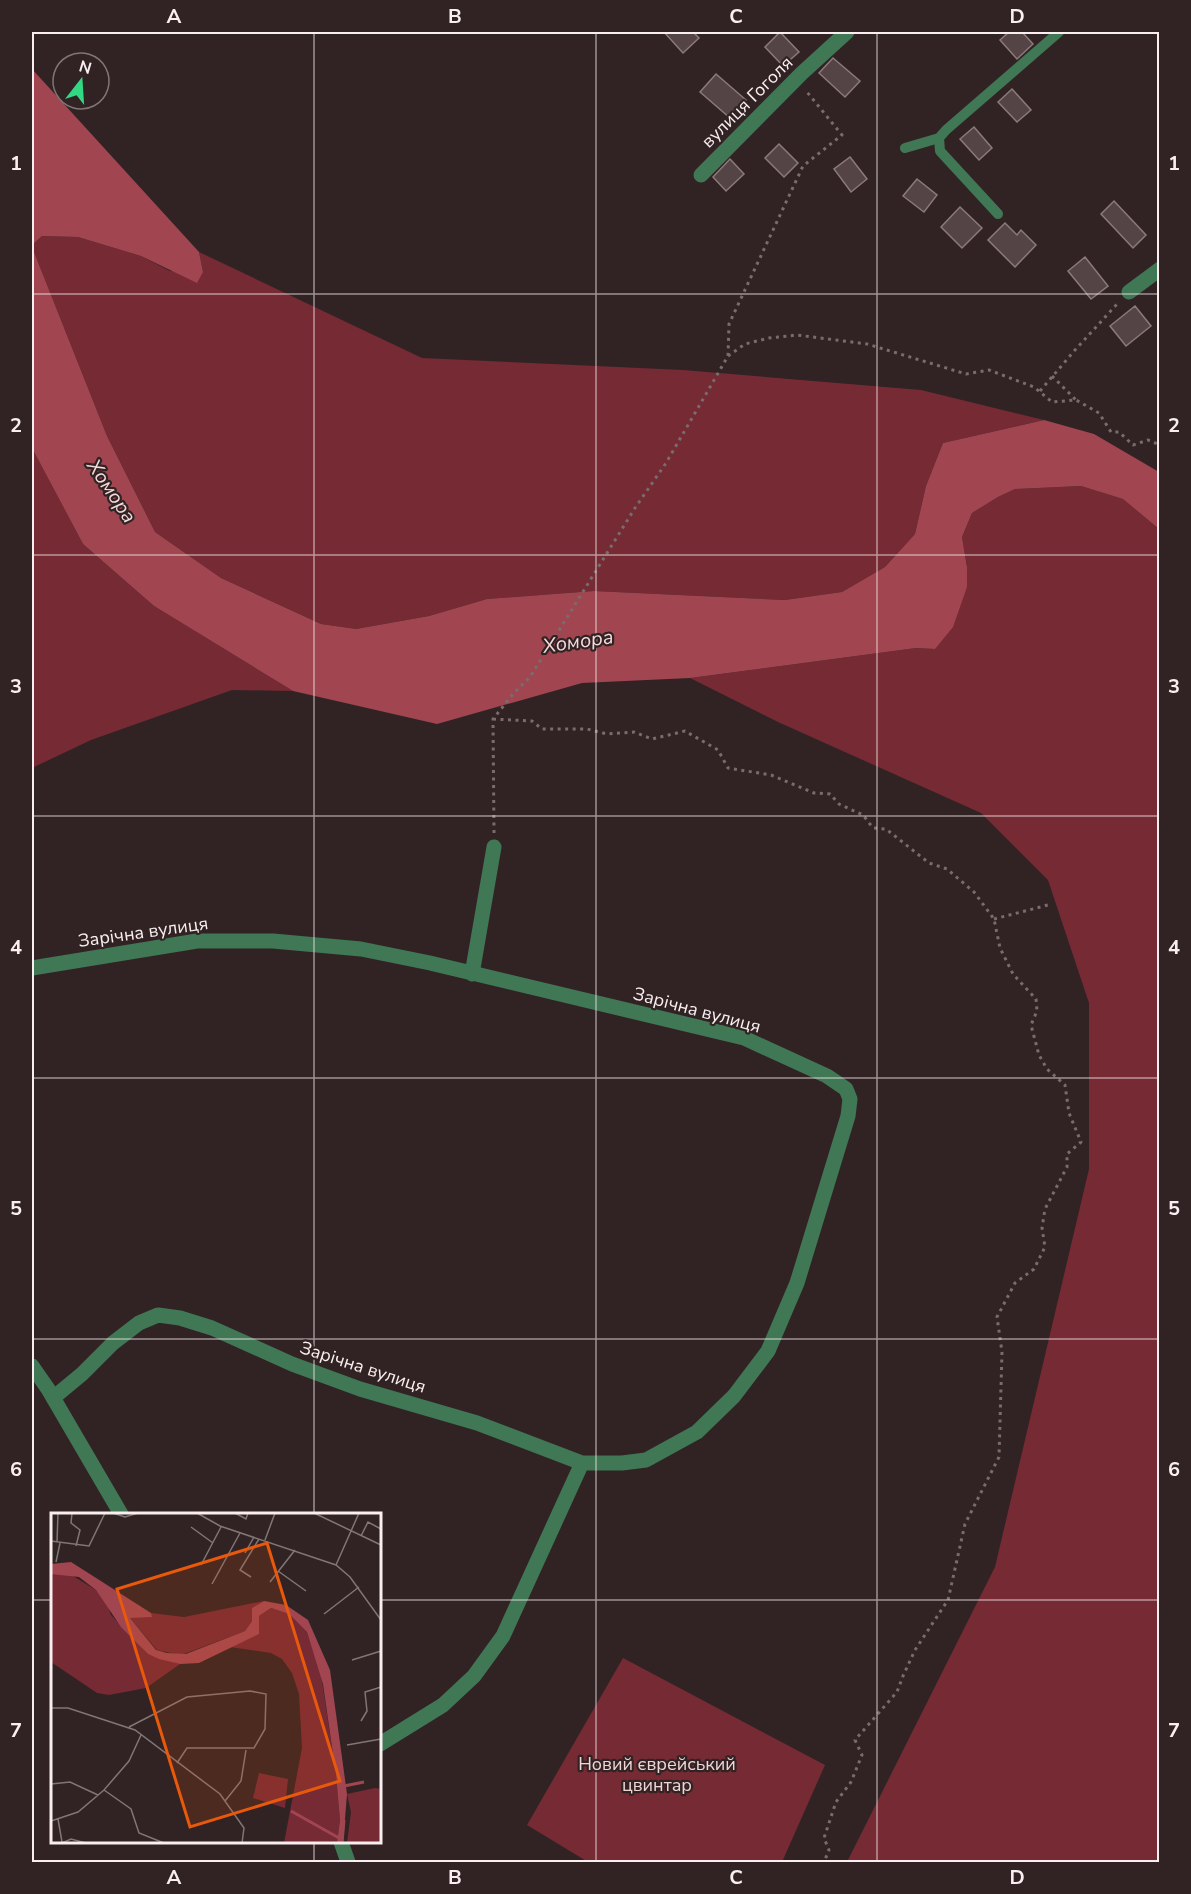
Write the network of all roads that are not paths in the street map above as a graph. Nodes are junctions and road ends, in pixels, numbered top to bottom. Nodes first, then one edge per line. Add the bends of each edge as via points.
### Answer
1 (847, 32) edge
2 (1059, 32) edge
3 (939, 138) junction
4 (905, 148) dead end
5 (701, 175) dead end
6 (998, 214) dead end
7 (1160, 269) edge
8 (1129, 292) road end
9 (494, 847) road end
10 (32, 969) edge
11 (472, 974) junction
12 (32, 1366) edge
13 (53, 1398) junction
14 (582, 1463) junction
15 (120, 1513) edge
16 (381, 1743) edge
17 (341, 1843) edge
18 (348, 1863) edge

1 - 5 street, вулиця Гоголя
2 - 3 lane
3 - 4 lane
3 - 6 lane via 940,151
7 - 8 street
9 - 11 street
10 - 11 street, Зарічна вулиця via 197,941 273,941 361,950
11 - 14 street, Зарічна вулиця via 744,1038 827,1076 846,1089 850,1099 797,1283 768,1351 734,1396 697,1432 646,1461
12 - 13 street
13 - 14 street, Зарічна вулиця via 139,1323 158,1316 169,1317 212,1328 360,1389 477,1423
13 - 15 street
14 - 16 street via 503,1636 474,1676 444,1705
17 - 18 street

